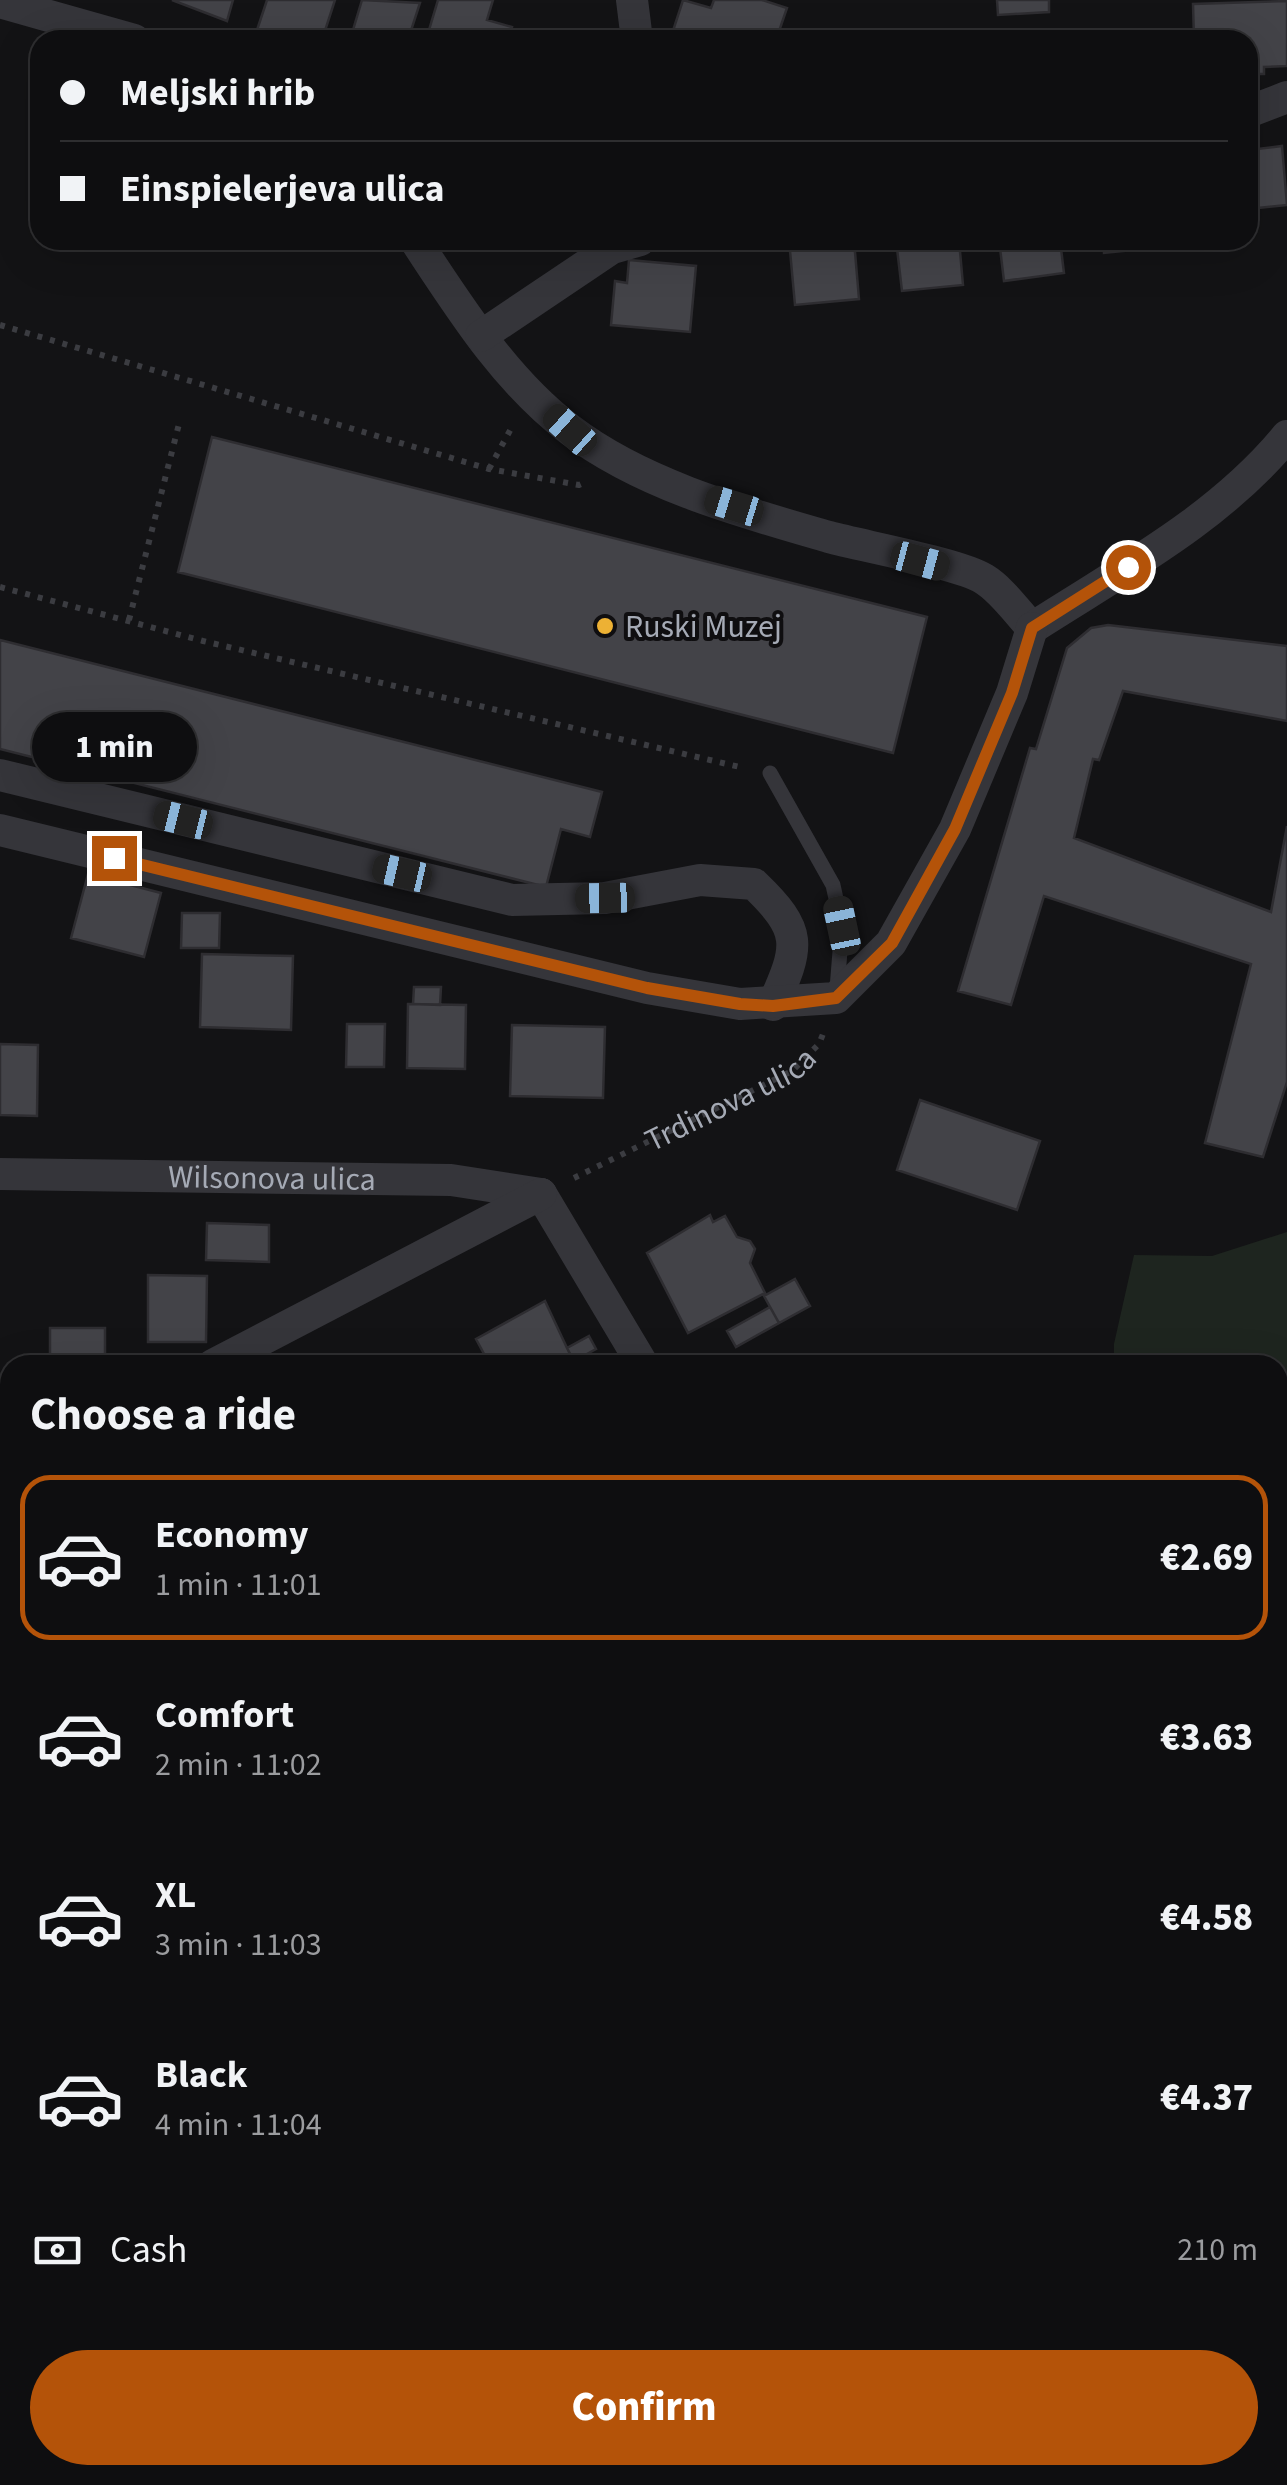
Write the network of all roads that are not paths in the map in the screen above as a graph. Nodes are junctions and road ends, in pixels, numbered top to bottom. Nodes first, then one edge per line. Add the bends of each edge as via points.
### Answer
1 (632, 0) edge
2 (0, 2) edge
3 (99, 30) edge
4 (636, 30) edge
5 (1287, 97) edge
6 (1258, 108) edge
7 (423, 250) edge
8 (611, 250) edge
9 (480, 336) junction
10 (1287, 436) edge
11 (1032, 628) junction
12 (770, 774) road end
13 (0, 775) edge
14 (0, 830) edge
15 (836, 998) junction
16 (773, 1006) junction
17 (0, 1174) edge
18 (541, 1194) junction
19 (232, 1355) edge
20 (638, 1355) edge

1 - 4 street
2 - 3 street
5 - 6 street
7 - 9 street
8 - 9 street
9 - 11 street via 570,430 628,464 703,496 983,578
10 - 11 street via 1256,474 1158,550
11 - 15 street via 955,829 892,943
12 - 15 lane via 832,885 842,926
13 - 16 street via 512,900 605,898 700,880 754,884 787,915 794,958
14 - 16 street via 647,988
15 - 16 street
17 - 18 street, Wilsonova ulica via 451,1180
18 - 19 street
18 - 20 street

